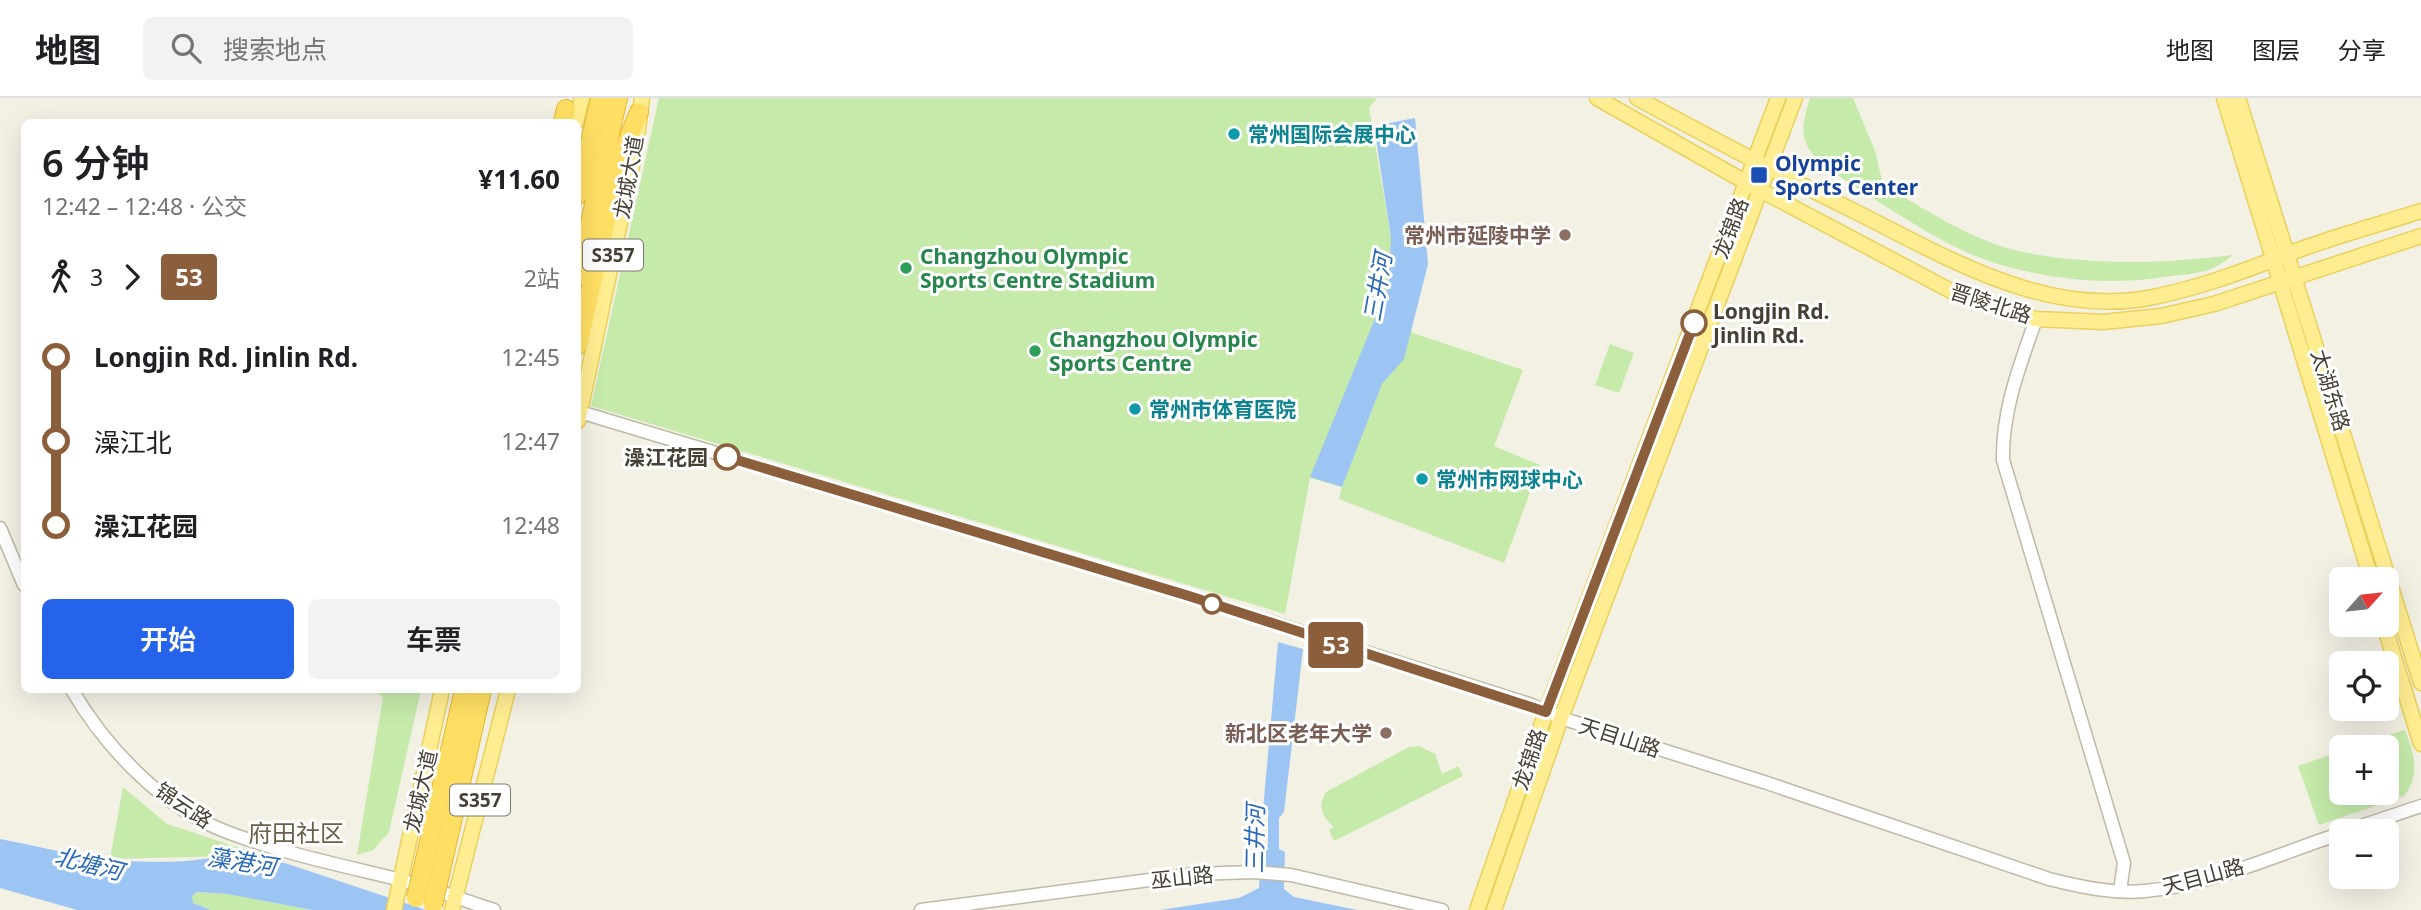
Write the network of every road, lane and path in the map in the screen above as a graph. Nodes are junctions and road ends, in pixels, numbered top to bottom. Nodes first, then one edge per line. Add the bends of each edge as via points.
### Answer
1 (582, 98) edge
2 (600, 98) edge
3 (618, 98) edge
4 (1597, 98) edge
5 (1637, 98) edge
6 (1778, 98) edge
7 (1795, 98) edge
8 (2224, 98) edge
9 (2238, 98) edge
10 (640, 105) edge
11 (568, 118) edge
12 (1755, 162) junction
13 (1770, 169) junction
14 (581, 182) edge
15 (1747, 183) junction
16 (1761, 190) junction
17 (2421, 211) edge
18 (2421, 236) edge
19 (2287, 254) junction
20 (2273, 262) junction
21 (581, 263) edge
22 (2296, 278) junction
23 (2280, 283) junction
24 (2036, 318) junction
25 (581, 332) edge
26 (581, 408) edge
27 (581, 418) edge
28 (0, 528) edge
29 (2367, 567) edge
30 (21, 578) edge
31 (2389, 637) edge
32 (2421, 683) edge
33 (74, 693) edge
34 (441, 693) edge
35 (463, 693) edge
36 (481, 693) edge
37 (507, 693) edge
38 (1546, 712) junction
39 (1562, 718) junction
40 (2421, 744) edge
41 (2421, 806) edge
42 (2382, 819) edge
43 (2329, 837) edge
44 (399, 886) junction
45 (2120, 891) junction
46 (453, 904) edge
47 (394, 910) edge
48 (413, 910) edge
49 (432, 910) edge
50 (494, 910) edge
51 (921, 910) edge
52 (1442, 910) edge
53 (1476, 910) edge
54 (1494, 910) edge

1 - 11 main road
2 - 14 highway
3 - 21 highway
4 - 15 main road, 晋陵北路
5 - 12 main road, 晋陵北路
6 - 12 main road, 龙锦路
7 - 13 main road, 龙锦路
8 - 20 main road, 太湖东路
9 - 19 main road, 太湖东路
10 - 25 highway via 619,162
10 - 26 main road, 龙城大道 / S357 via 635,152
12 - 13 main road, 晋陵北路
12 - 15 main road, 龙锦路
13 - 16 main road, 龙锦路
13 - 20 main road, 晋陵北路 via 1980,274 2045,292 2095,300 2142,299
15 - 16 main road, 晋陵北路
15 - 38 main road, 龙锦路
16 - 24 main road, 晋陵北路 via 1953,292
16 - 39 main road, 龙锦路
17 - 19 main road, 晋陵北路
18 - 22 main road, 晋陵北路
19 - 20 main road, 晋陵北路
19 - 22 main road, 太湖东路
20 - 23 main road, 太湖东路
22 - 23 main road, 晋陵北路
22 - 32 main road, 太湖东路
23 - 24 main road, 晋陵北路 via 2214,304 2134,320
23 - 29 main road, 太湖东路
24 - 45 street via 2011,388 2002,437 2003,460 2124,863
27 - 38 street, 天目山路 via 1189,596
28 - 30 street
31 - 40 main road
33 - 44 street, 锦云路 via 127,762 188,813 225,832
34 - 44 main road, 龙城大道 / S357
35 - 48 highway, bridge
36 - 49 highway, bridge
37 - 46 main road, S357
38 - 39 street, 天目山路
38 - 53 main road, 龙锦路
39 - 45 street, 天目山路 via 2049,879
39 - 54 main road, 龙锦路
41 - 42 street, 天目山路
43 - 45 street, 天目山路 via 2191,883
44 - 46 street, 锦云路
44 - 47 main road, S357
46 - 50 street
51 - 52 street, 巫山路 via 1195,874 1252,872 1291,876

